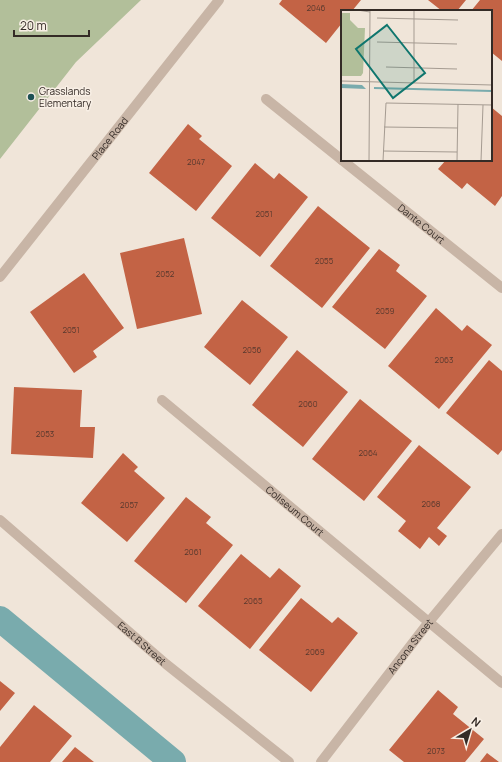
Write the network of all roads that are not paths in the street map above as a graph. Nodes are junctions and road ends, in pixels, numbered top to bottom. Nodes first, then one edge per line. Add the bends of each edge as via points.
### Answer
1 (219, 0) edge
2 (266, 99) dead end
3 (341, 159) edge
4 (343, 161) edge
5 (0, 276) edge
6 (502, 288) edge
7 (162, 400) dead end
8 (0, 520) edge
9 (502, 534) edge
10 (428, 623) junction
11 (502, 683) edge
12 (289, 762) edge
13 (321, 762) edge

1 - 5 street, Place Road
2 - 3 street, Dante Court
4 - 6 street, Dante Court
7 - 10 street, Coliseum Court
8 - 12 street, East B Street via 166,664
9 - 10 street, Ancona Street
10 - 11 street, Coliseum Court
10 - 13 street, Ancona Street

